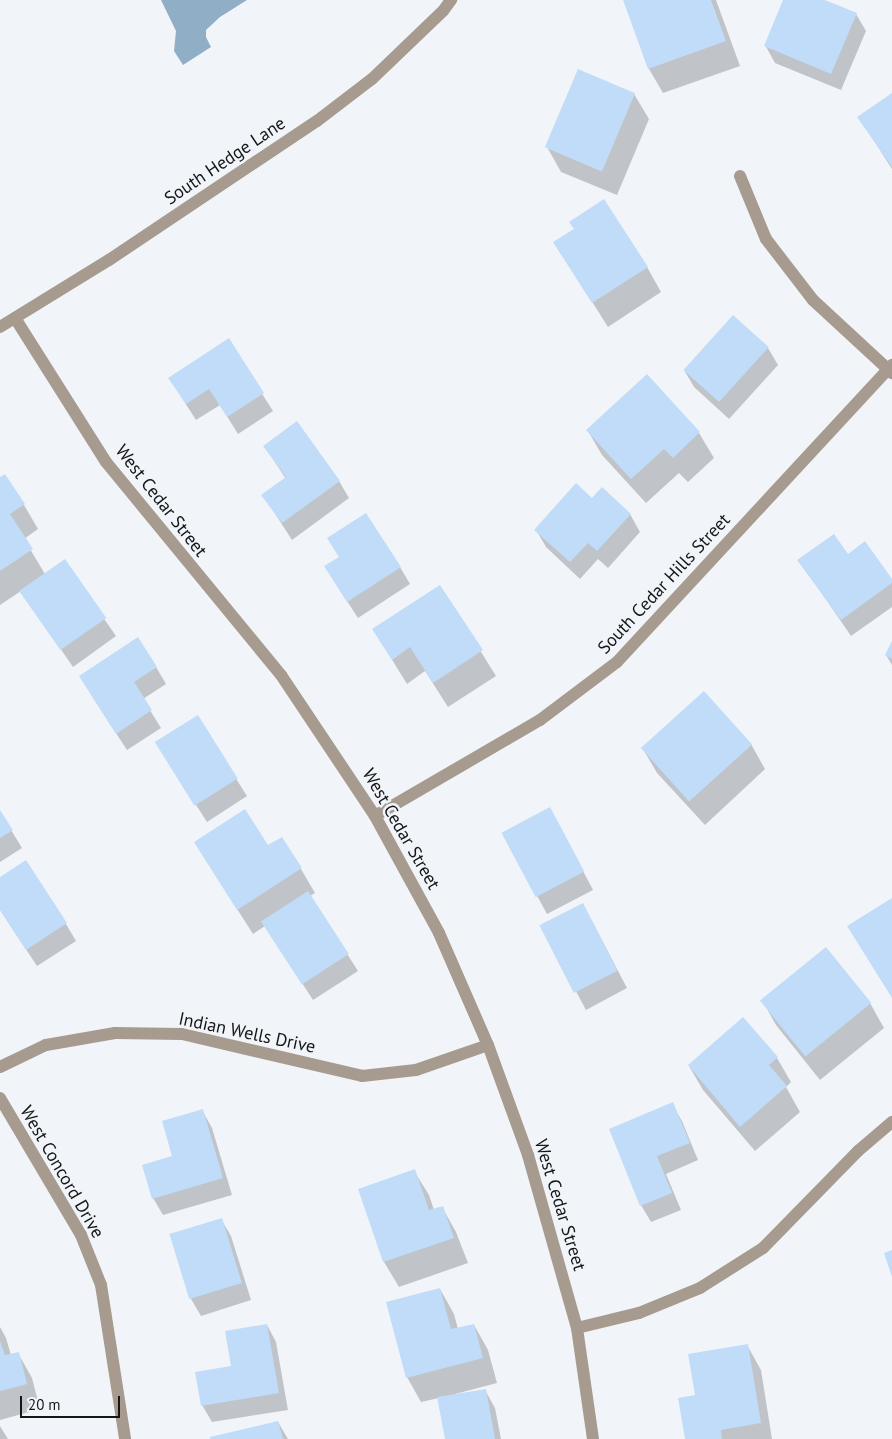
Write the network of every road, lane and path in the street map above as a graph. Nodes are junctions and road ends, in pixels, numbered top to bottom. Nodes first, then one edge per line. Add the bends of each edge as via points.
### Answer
1 (451, 0) edge
2 (740, 176) dead end
3 (15, 318) junction
4 (0, 327) edge
5 (891, 369) edge
6 (375, 816) junction
7 (488, 1045) junction
8 (0, 1067) edge
9 (0, 1098) edge
10 (892, 1122) edge
11 (577, 1328) junction
12 (125, 1439) edge
13 (593, 1439) edge

1 - 3 street, South Hedge Lane via 372,79 317,121 109,260
2 - 5 street via 766,239 813,300
3 - 4 street, South Hedge Lane
3 - 6 street, West Cedar Street via 106,462 281,675
5 - 6 street, South Cedar Hills Street via 617,662 540,720
6 - 7 street, West Cedar Street via 439,933
7 - 8 street, Indian Wells Drive via 416,1070 362,1076 182,1034 115,1033 46,1044
7 - 11 street, West Cedar Street via 528,1156
9 - 12 street, West Concord Drive via 81,1234 101,1285
10 - 11 street via 858,1151 763,1248 700,1288 639,1313
11 - 13 street, West Cedar Street

